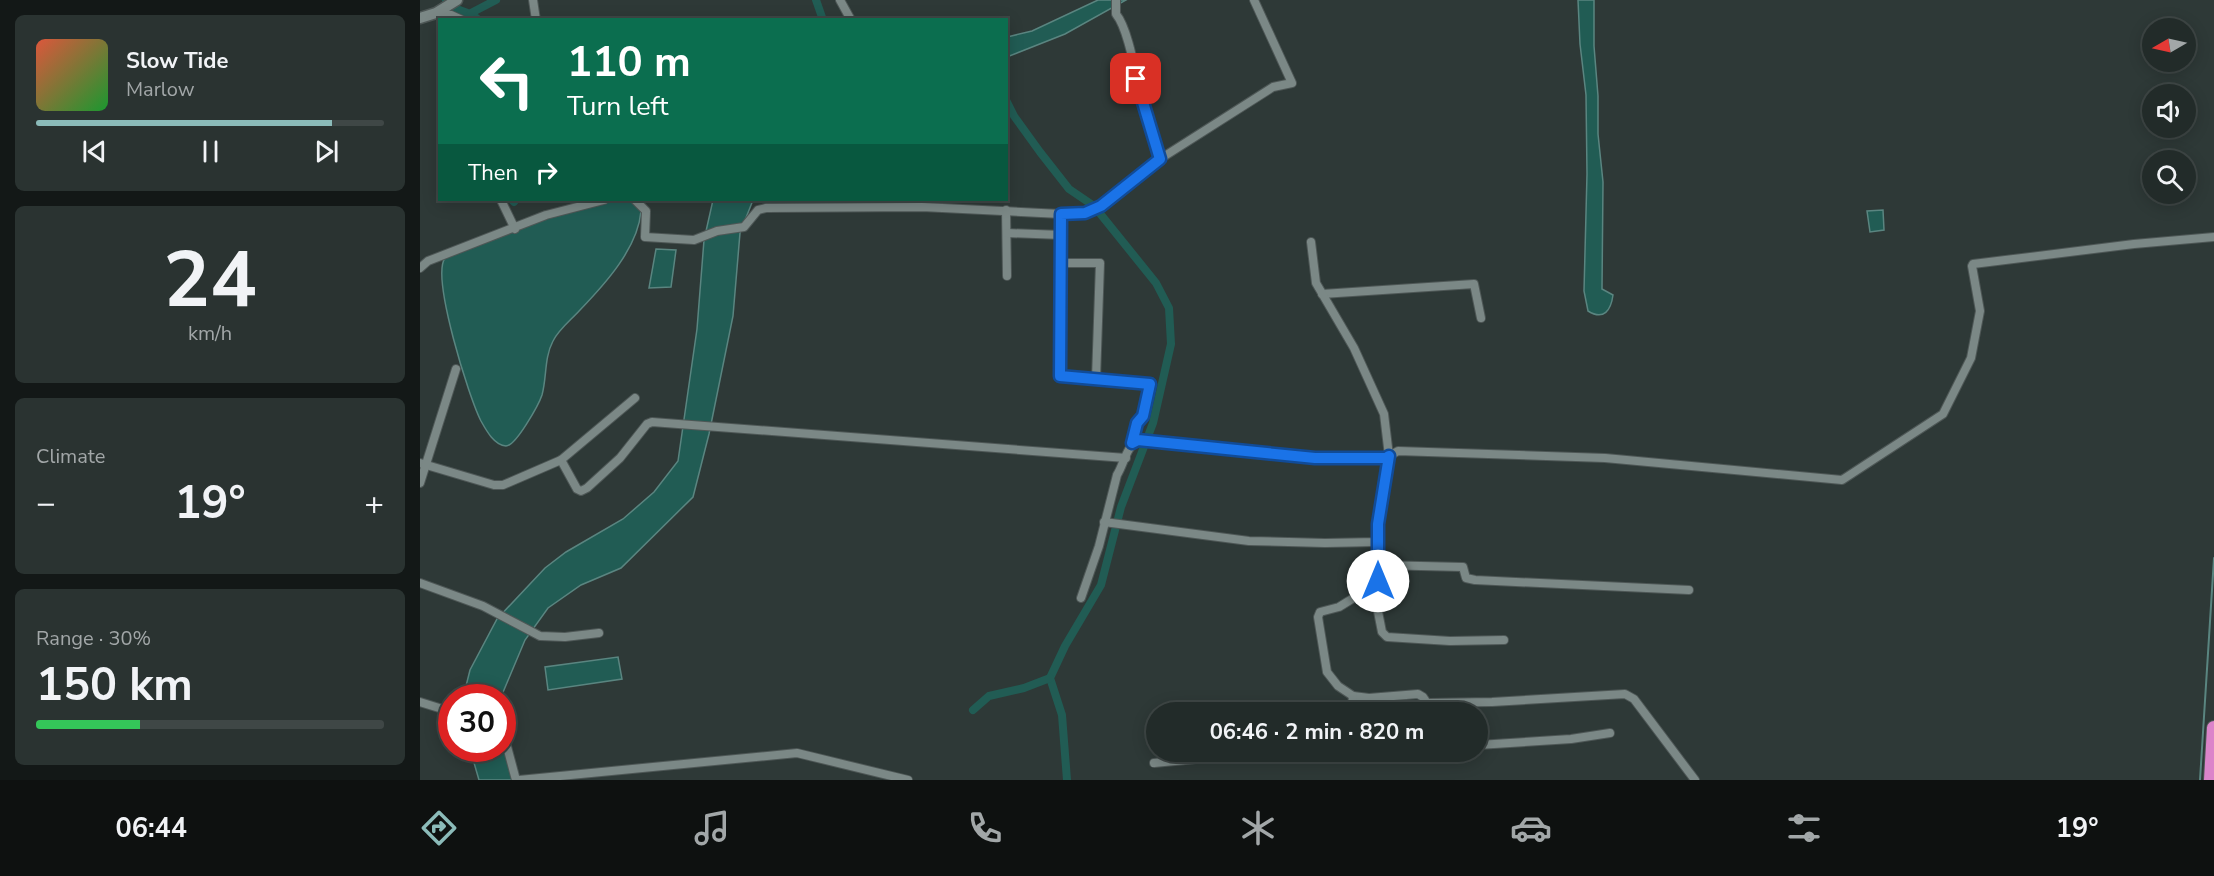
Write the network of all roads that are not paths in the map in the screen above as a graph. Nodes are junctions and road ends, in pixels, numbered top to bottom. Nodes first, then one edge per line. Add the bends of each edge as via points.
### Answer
1 (457, 0) edge
2 (533, 0) edge
3 (840, 0) edge
4 (1116, 0) edge
5 (1254, 0) edge
6 (440, 11) junction
7 (420, 18) edge
8 (458, 18) edge
9 (537, 18) edge
10 (850, 18) edge
11 (1160, 159) junction
12 (501, 201) edge
13 (636, 201) edge
14 (581, 202) edge
15 (867, 203) edge
16 (922, 203) edge
17 (979, 204) edge
18 (1006, 210) junction
19 (1061, 214) junction
20 (515, 229) junction
21 (1007, 233) junction
22 (1062, 235) junction
23 (2214, 237) edge
24 (1311, 242) dead end
25 (1062, 263) junction
26 (420, 268) edge
27 (1007, 276) dead end
28 (1322, 294) junction
29 (1481, 318) dead end
30 (456, 369) dead end
31 (1096, 379) junction
32 (635, 398) dead end
33 (1135, 441) junction
34 (1389, 456) junction
35 (1126, 458) junction
36 (561, 460) junction
37 (423, 464) edge
38 (420, 483) edge
39 (1104, 522) junction
40 (1377, 542) junction
41 (1378, 565) junction
42 (420, 583) edge
43 (1373, 586) junction
44 (1689, 590) dead end
45 (1081, 598) dead end
46 (599, 633) dead end
47 (1504, 640) dead end
48 (1353, 696) junction
49 (420, 702) edge
50 (1352, 702) edge
51 (1426, 702) edge
52 (1488, 702) edge
53 (438, 708) edge
54 (2214, 728) edge
55 (1610, 733) dead end
56 (1488, 744) edge
57 (512, 762) edge
58 (1164, 762) edge
59 (1154, 763) dead end
60 (517, 780) edge
61 (908, 780) edge
62 (1695, 780) edge
63 (2211, 780) edge

1 - 6 street
2 - 9 street
3 - 10 street
4 - 11 street via 1116,14
5 - 11 street via 1292,83 1273,87
6 - 7 street
6 - 8 street
11 - 19 street via 1101,206 1085,213
12 - 20 street
13 - 15 street via 646,211 645,237 694,240 744,227 758,210 766,208
14 - 20 street
15 - 16 street
16 - 17 street
17 - 18 street
18 - 19 street
18 - 21 street
19 - 22 street
20 - 26 street via 428,261
21 - 22 street
21 - 27 street
22 - 25 street
23 - 34 street via 1973,264 1980,311 1971,358 1944,414 1842,480 1605,458 1398,451
24 - 28 street via 1316,283
25 - 31 street via 1060,376
25 - 31 street via 1100,263
28 - 29 street via 1474,284
28 - 34 street via 1354,348 1384,414
30 - 37 street
31 - 33 street via 1150,384
32 - 36 street
33 - 34 street via 1315,458
33 - 35 street
34 - 40 street
35 - 36 street via 652,422 592,485 581,490
35 - 39 street
36 - 37 street via 498,485
37 - 38 street
39 - 40 street via 1249,541
39 - 45 street
40 - 41 street
41 - 43 street via 1378,581
41 - 44 street via 1463,567 1466,578 1475,580
42 - 46 street via 499,614 534,634 555,637
43 - 47 street via 1382,632 1387,637
43 - 48 street via 1339,607 1320,612 1318,617 1327,672
48 - 50 street
48 - 51 street via 1418,694
49 - 53 street
52 - 62 street via 1625,694 1634,699
54 - 63 highway
55 - 56 street
57 - 60 street
58 - 59 street
60 - 61 street via 797,753

